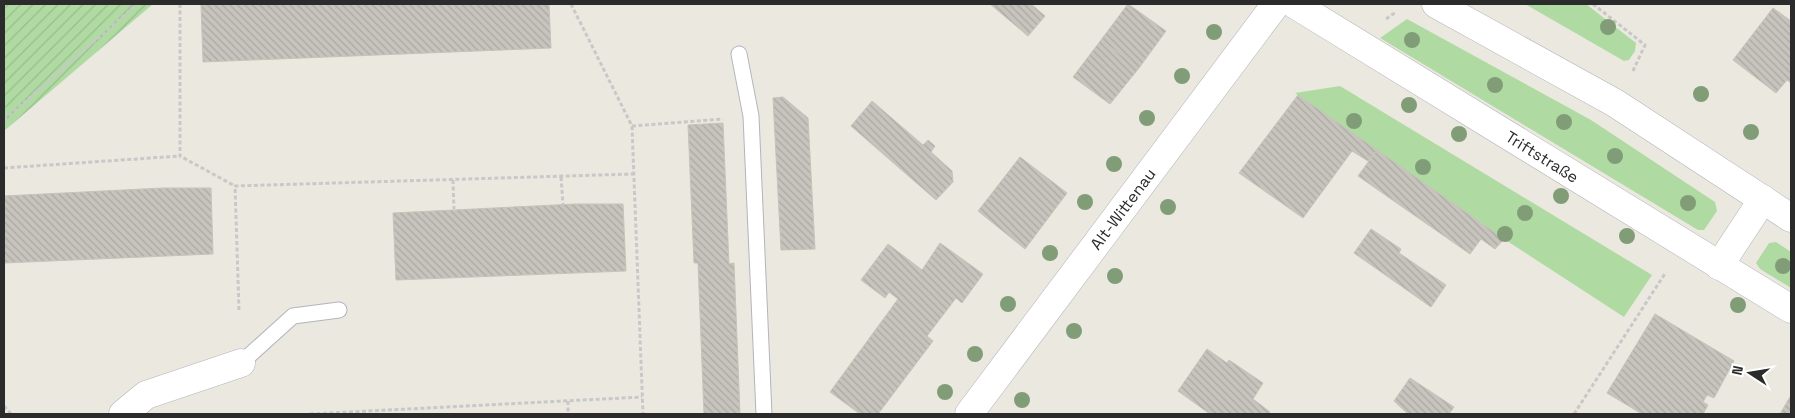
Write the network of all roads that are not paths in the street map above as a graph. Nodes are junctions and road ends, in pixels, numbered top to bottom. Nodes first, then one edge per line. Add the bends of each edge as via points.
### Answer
1 (1276, 4) edge
2 (1294, 4) edge
3 (1436, 4) edge
4 (739, 54) dead end
5 (1763, 199) junction
6 (1791, 218) edge
7 (1719, 266) junction
8 (339, 310) dead end
9 (1791, 310) edge
10 (240, 363) joint
11 (123, 414) edge
12 (764, 414) edge
13 (969, 414) edge

1 - 13 main road, Alt-Wittenau
2 - 7 main road, Triftstraße
3 - 5 main road via 1615,103
4 - 12 lane via 751,116
5 - 6 main road
5 - 7 main road
7 - 9 main road, Triftstraße
8 - 10 lane via 293,316
10 - 11 main road via 146,395

